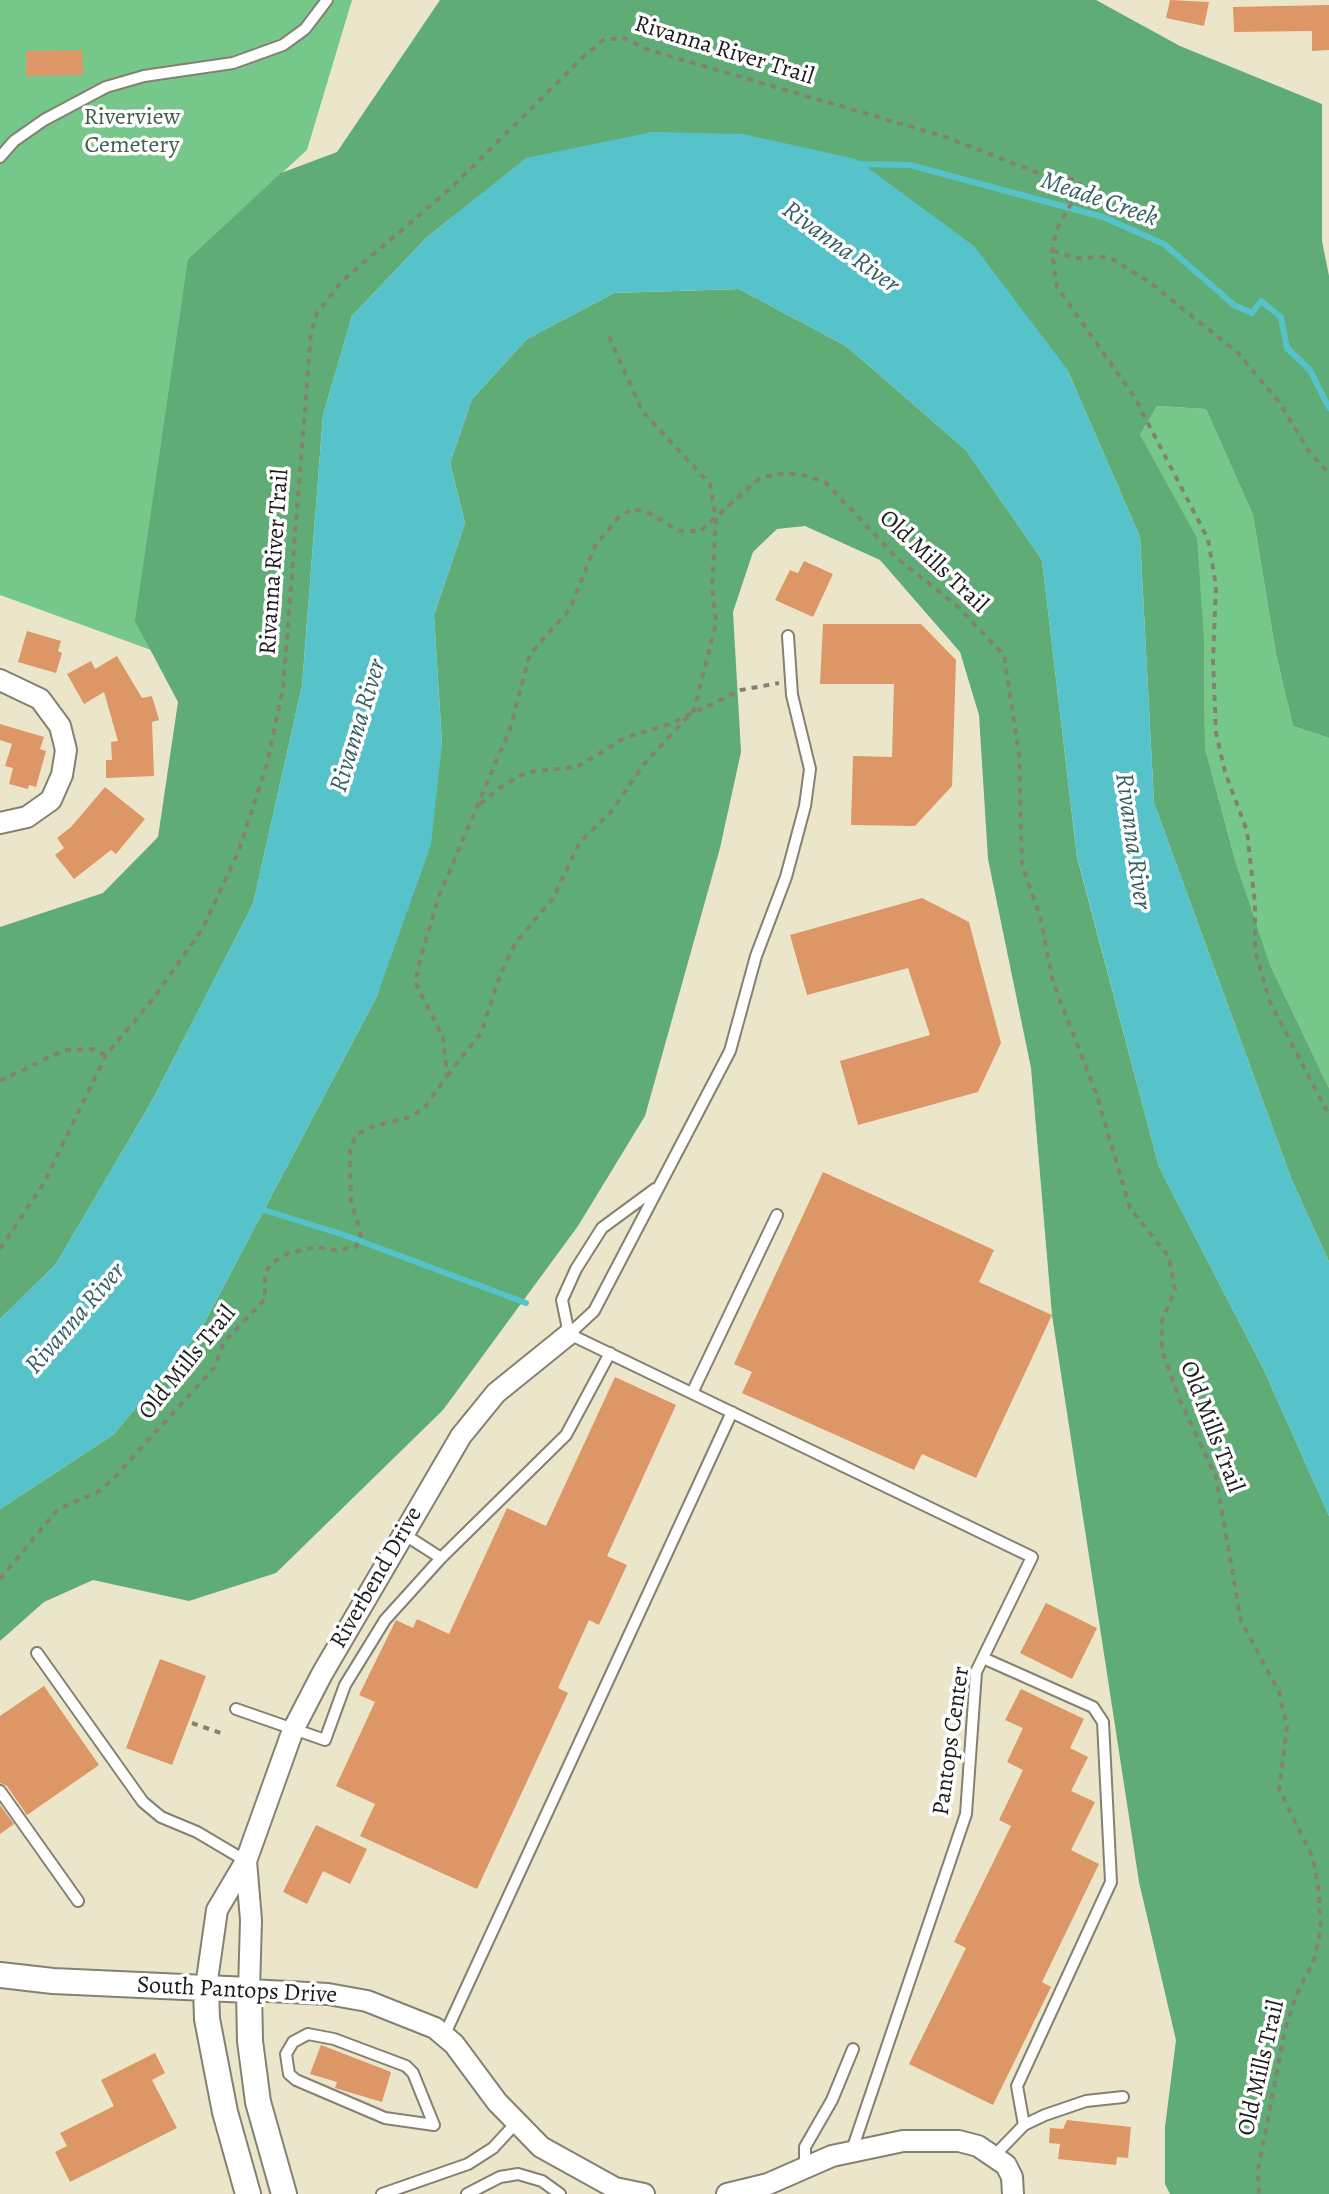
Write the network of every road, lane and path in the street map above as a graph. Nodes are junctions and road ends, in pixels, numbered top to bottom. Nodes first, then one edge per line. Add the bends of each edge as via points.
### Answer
1 (327, 0) edge
2 (4, 148) edge
3 (0, 157) edge
4 (1052, 251) junction
5 (609, 336) dead end
6 (1329, 474) edge
7 (716, 520) junction
8 (788, 636) dead end
9 (0, 680) edge
10 (791, 682) junction
11 (694, 710) junction
12 (479, 805) junction
13 (0, 823) edge
14 (106, 1055) junction
15 (447, 1076) junction
16 (0, 1081) edge
17 (1329, 1115) edge
18 (657, 1188) junction
19 (777, 1215) dead end
20 (0, 1249) edge
21 (569, 1334) junction
22 (610, 1353) junction
23 (692, 1393) junction
24 (732, 1412) junction
25 (402, 1533) junction
26 (441, 1558) junction
27 (0, 1579) edge
28 (37, 1653) dead end
29 (983, 1658) junction
30 (236, 1709) dead end
31 (192, 1723) dead end
32 (293, 1730) junction
33 (226, 1735) dead end
34 (0, 1791) edge
35 (246, 1861) junction
36 (78, 1901) dead end
37 (0, 1975) edge
38 (206, 1987) junction
39 (249, 1990) junction
40 (444, 2036) junction
41 (853, 2049) dead end
42 (1123, 2097) dead end
43 (516, 2123) junction
44 (434, 2125) joint
45 (1024, 2125) junction
46 (852, 2150) junction
47 (995, 2155) junction
48 (805, 2167) junction
49 (599, 2188) edge
50 (248, 2194) edge
51 (284, 2194) edge
52 (382, 2194) edge
53 (467, 2194) edge
54 (560, 2194) edge
55 (644, 2194) edge
56 (727, 2194) edge
57 (1013, 2194) edge
58 (1259, 2194) edge

1 - 2 lane via 305,29 259,56 106,87
2 - 3 lane
4 - 6 path via 1074,258 1109,257 1152,284 1238,353
4 - 14 path, Rivanna River Trail via 1057,229 1080,191 1077,180 1041,174 943,136 649,50 624,38 603,40 451,188 342,281 317,313 298,473 288,651 267,764 239,850 203,928
4 - 17 path, Rivanna River Trail via 1057,287 1135,398 1208,539 1216,586 1216,733 1247,831 1255,951 1270,1002
5 - 7 path via 642,411 710,484
7 - 11 path via 716,623
7 - 12 path, Old Mills Trail via 700,531 679,531 647,512 632,509 618,518 595,546 570,609 530,654 510,729
7 - 58 path, Old Mills Trail via 759,479 800,474 825,482 898,559 957,606 1004,655 1019,755 1022,865 1040,916 1053,982 1096,1093 1130,1208 1169,1257 1175,1290 1162,1321 1162,1350 1216,1477 1241,1621 1279,1692 1287,1727 1279,1789 1313,1858 1318,1885 1321,1929 1285,2030 1258,2170
8 - 10 lane
9 - 13 street via 40,699 60,726 66,750 51,800 27,817
10 - 11 path via 741,690
10 - 18 lane via 810,769 805,806 730,1051
11 - 12 path via 670,724 624,738 577,767 528,772
11 - 15 path via 580,842 553,898 515,944 481,1033
12 - 15 path, Old Mills Trail via 439,896 415,982 443,1037
14 - 16 path via 92,1049 64,1050
14 - 20 path, Rivanna River Trail via 44,1183
15 - 27 path, Old Mills Trail via 425,1107 410,1117 356,1135 350,1150 351,1201 361,1234 356,1247 316,1247 272,1263 265,1273 265,1299 224,1342 214,1368 113,1479 96,1493 58,1509
18 - 21 lane via 594,1311
18 - 21 lane via 602,1228 576,1269 562,1300
19 - 23 lane
21 - 22 lane, Pantops Center
21 - 25 street, Riverbend Drive via 496,1393 461,1436
22 - 23 lane, Pantops Center
22 - 26 lane via 566,1435
23 - 24 lane, Pantops Center
24 - 29 lane, Pantops Center via 1032,1557
24 - 40 lane
25 - 26 lane
25 - 32 street, Riverbend Drive
26 - 32 lane via 385,1620 345,1685 325,1740
28 - 35 lane via 143,1802 161,1817
29 - 45 lane via 1093,1707 1103,1722 1111,1882 1017,2086
29 - 46 lane, Pantops Center via 976,1672 966,1814
30 - 32 lane
31 - 33 path
32 - 35 street, Riverbend Drive
34 - 36 lane
35 - 38 street, Riverbend Drive via 217,1910
35 - 39 street, Riverbend Drive
37 - 38 street, South Pantops Drive
38 - 39 street, South Pantops Drive
38 - 50 street, Riverbend Drive via 225,2112
39 - 40 street, South Pantops Drive via 367,2001
39 - 51 street, Riverbend Drive via 258,2102
40 - 43 street, South Pantops Drive
41 - 48 lane via 805,2147
42 - 45 lane via 1086,2101
43 - 49 street, South Pantops Drive
43 - 52 lane via 493,2148 468,2164
44 - 44 lane via 385,2118 296,2080 289,2074 286,2054 308,2034 406,2066
45 - 47 lane
46 - 47 street via 903,2141 966,2143
46 - 48 street
47 - 57 street via 1012,2177
48 - 56 street
49 - 55 street, South Pantops Drive
53 - 54 lane via 518,2174

